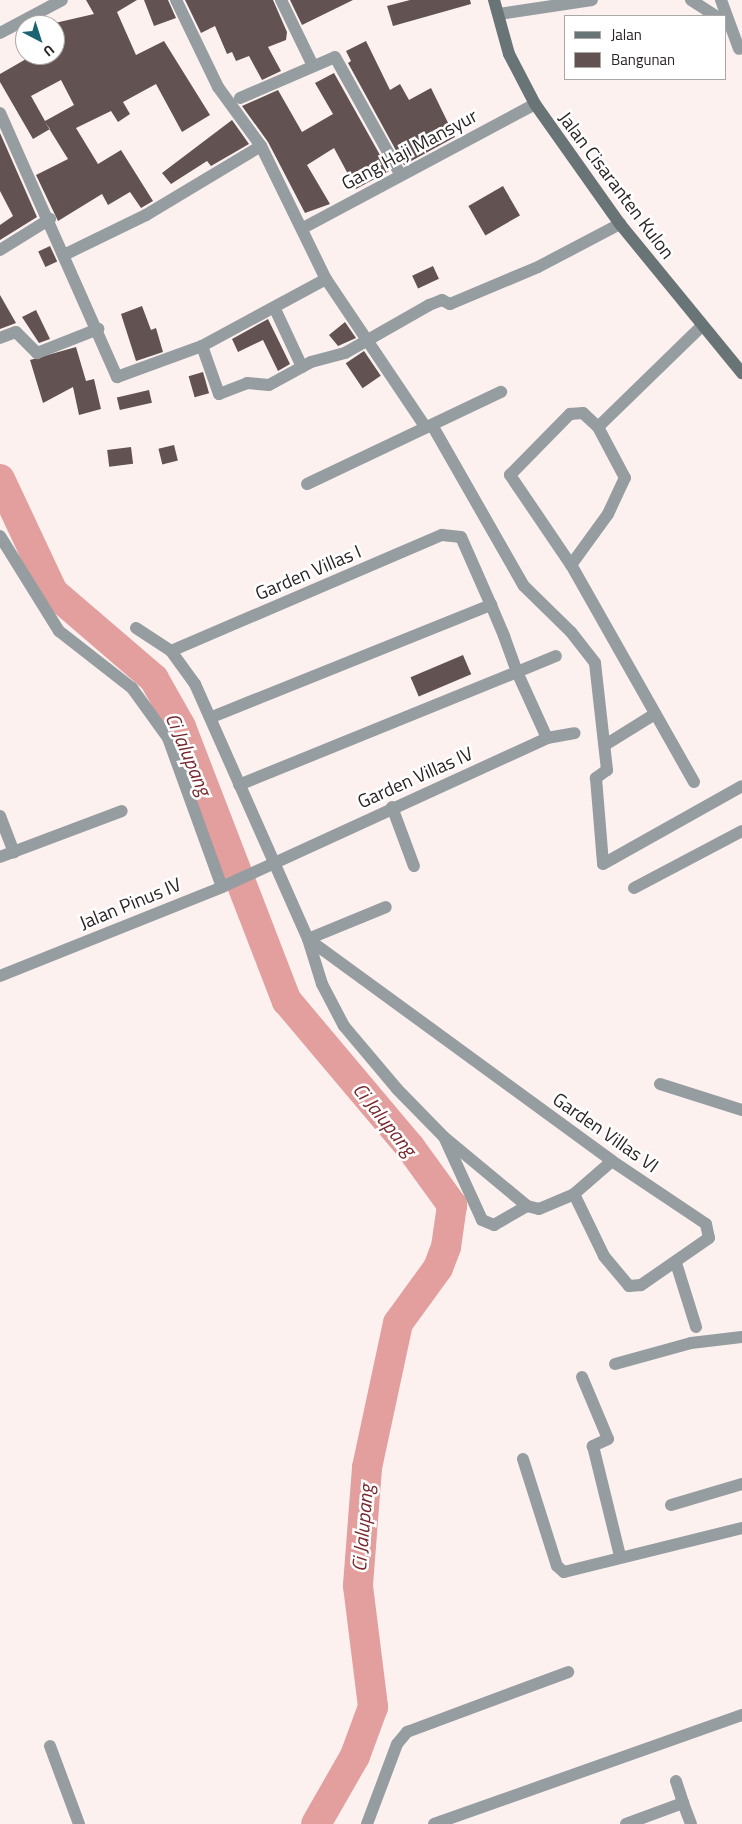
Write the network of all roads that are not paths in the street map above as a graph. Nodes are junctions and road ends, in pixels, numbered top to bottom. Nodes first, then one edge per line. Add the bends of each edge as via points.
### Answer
1 (62, 0) edge
2 (176, 0) edge
3 (281, 0) edge
4 (494, 0) edge
5 (592, 0) edge
6 (692, 0) edge
7 (721, 0) edge
8 (499, 14) junction
9 (714, 15) edge
10 (725, 15) edge
11 (728, 24) edge
12 (0, 33) edge
13 (739, 49) dead end
14 (313, 66) junction
15 (240, 98) dead end
16 (535, 104) junction
17 (0, 113) edge
18 (261, 146) junction
19 (400, 174) junction
20 (50, 219) junction
21 (620, 224) junction
22 (302, 228) junction
23 (0, 250) edge
24 (66, 254) junction
25 (326, 279) junction
26 (275, 309) junction
27 (702, 326) junction
28 (98, 329) junction
29 (0, 338) edge
30 (365, 341) junction
31 (202, 346) junction
32 (302, 367) junction
33 (740, 368) edge
34 (501, 392) dead end
35 (429, 426) junction
36 (598, 428) junction
37 (307, 484) dead end
38 (0, 536) edge
39 (571, 565) junction
40 (490, 605) junction
41 (136, 628) dead end
42 (171, 652) junction
43 (556, 656) dead end
44 (517, 672) junction
45 (656, 714) junction
46 (212, 717) junction
47 (575, 733) dead end
48 (547, 738) junction
49 (605, 745) junction
50 (694, 782) dead end
51 (239, 785) junction
52 (742, 786) edge
53 (392, 807) junction
54 (122, 810) dead end
55 (0, 816) edge
56 (742, 832) edge
57 (14, 852) junction
58 (0, 857) edge
59 (270, 866) junction
60 (414, 866) dead end
61 (226, 885) junction
62 (634, 888) dead end
63 (386, 908) dead end
64 (308, 939) junction
65 (0, 976) edge
66 (660, 1084) dead end
67 (742, 1110) edge
68 (444, 1137) junction
69 (612, 1161) junction
70 (574, 1194) junction
71 (527, 1206) junction
72 (676, 1263) junction
73 (696, 1327) dead end
74 (742, 1337) edge
75 (616, 1364) dead end
76 (582, 1377) dead end
77 (522, 1459) dead end
78 (742, 1484) edge
79 (671, 1505) dead end
80 (742, 1528) edge
81 (620, 1556) junction
82 (568, 1672) dead end
83 (742, 1715) edge
84 (50, 1746) dead end
85 (676, 1781) dead end
86 (683, 1803) junction
87 (79, 1824) edge
88 (366, 1824) edge
89 (434, 1824) edge
90 (626, 1824) edge
91 (691, 1824) edge

1 - 12 street
2 - 18 street via 218,87
3 - 14 street
4 - 8 main road, Jalan Cisaranten Kulon
5 - 8 street
6 - 9 street
7 - 10 street
8 - 16 main road, Jalan Cisaranten Kulon via 509,54
11 - 13 street
14 - 15 street
14 - 19 street via 340,59
16 - 19 street, Gang Haji Mansyur
16 - 21 main road, Jalan Cisaranten Kulon
17 - 20 street
18 - 22 street
18 - 24 street via 146,215
19 - 22 street, Gang Haji Mansyur
20 - 23 street
20 - 24 street
21 - 27 main road, Jalan Cisaranten Kulon
21 - 30 street via 538,267 450,304 442,300
22 - 25 street
24 - 28 street
25 - 26 street
25 - 30 street
26 - 31 street
26 - 32 street
27 - 33 main road, Jalan Cisaranten Kulon
27 - 36 street
28 - 29 street via 37,353 16,332
28 - 31 street via 118,377
30 - 32 street
30 - 35 street
31 - 32 street via 219,394 247,383 269,385
34 - 35 street
35 - 37 street
35 - 49 street via 524,586 572,632 595,663
36 - 39 street via 621,462 626,478 608,514
36 - 39 street via 582,413 570,414 510,475
38 - 61 street via 59,632 132,688 168,738
39 - 45 street
40 - 42 street, Garden Villas I via 460,537 442,535
40 - 44 street
40 - 46 street
41 - 42 street
42 - 46 street
43 - 44 street
44 - 48 street
44 - 51 street
45 - 49 street
45 - 50 street
46 - 51 street
47 - 48 street, Garden Villas IV
48 - 53 street, Garden Villas IV
49 - 52 street via 606,770 596,778 603,864
51 - 59 street
53 - 59 street, Garden Villas IV
53 - 60 street
54 - 57 street
55 - 57 street
56 - 62 street
57 - 58 street
59 - 61 street, Jalan Pinus IV
59 - 64 street
61 - 65 street, Jalan Pinus IV
63 - 64 street
64 - 68 street via 322,984 344,1026
64 - 69 street, Garden Villas VI
66 - 67 street
68 - 71 street
68 - 71 street via 482,1220 494,1225
69 - 70 street
69 - 72 street, Garden Villas VI via 706,1224 709,1238
70 - 71 street via 539,1209
70 - 72 street, Garden Villas VI via 604,1256 629,1286 641,1285
72 - 73 street
74 - 75 street via 691,1343
76 - 81 street via 608,1439 593,1446
77 - 81 street via 560,1570
78 - 79 street
80 - 81 street
82 - 88 street via 407,1732 397,1744
83 - 89 street
84 - 87 street
85 - 86 street
86 - 90 street
86 - 91 street

